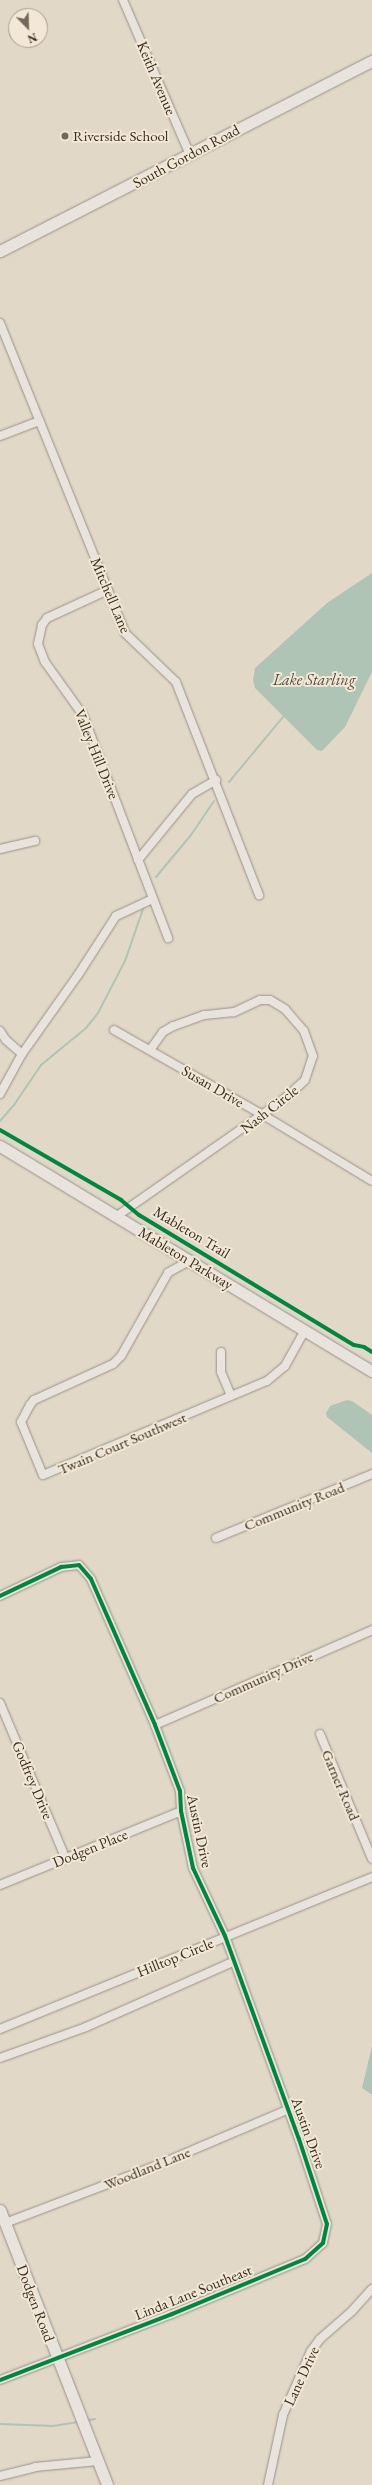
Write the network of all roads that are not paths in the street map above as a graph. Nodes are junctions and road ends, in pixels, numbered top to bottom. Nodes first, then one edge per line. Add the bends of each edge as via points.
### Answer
1 (123, 0) edge
2 (372, 61) edge
3 (190, 155) junction
4 (0, 251) edge
5 (0, 323) edge
6 (40, 422) junction
7 (0, 436) edge
8 (108, 590) junction
9 (216, 780) junction
10 (35, 841) dead end
11 (0, 848) edge
12 (138, 860) junction
13 (259, 895) dead end
14 (152, 899) junction
15 (168, 938) dead end
16 (114, 1030) dead end
17 (0, 1031) edge
18 (150, 1050) junction
19 (22, 1054) junction
20 (0, 1094) edge
21 (263, 1115) junction
22 (0, 1146) edge
23 (372, 1181) edge
24 (117, 1216) junction
25 (191, 1260) junction
26 (305, 1330) junction
27 (221, 1352) dead end
28 (372, 1371) edge
29 (231, 1395) junction
30 (372, 1474) edge
31 (216, 1538) dead end
32 (0, 1596) edge
33 (372, 1630) edge
34 (0, 1703) edge
35 (155, 1725) junction
36 (320, 1734) dead end
37 (181, 1811) junction
38 (65, 1857) junction
39 (372, 1859) edge
40 (372, 1877) edge
41 (0, 1885) edge
42 (225, 1936) junction
43 (233, 1962) junction
44 (0, 2029) edge
45 (0, 2058) edge
46 (288, 2109) junction
47 (0, 2210) edge
48 (5, 2223) junction
49 (326, 2234) joint
50 (372, 2289) edge
51 (58, 2359) junction
52 (0, 2380) edge
53 (98, 2461) junction
54 (0, 2476) edge
55 (107, 2485) edge
56 (268, 2485) edge

1 - 3 street, Keith Avenue
2 - 3 street, South Gordon Road via 303,94
3 - 4 street, South Gordon Road
5 - 6 street, Mitchell Lane
6 - 7 street
6 - 8 street, Mitchell Lane
8 - 9 street, Mitchell Lane via 124,633 137,647 167,670 176,682
8 - 12 street, Valley Hill Drive via 47,618 42,625 38,644 45,662 83,715
9 - 12 street via 192,794
9 - 13 street, Mitchell Lane
10 - 11 street
12 - 14 street, Valley Hill Drive
14 - 15 street, Valley Hill Drive
14 - 19 street via 116,916
16 - 18 street, Susan Drive
17 - 19 street
18 - 21 street, Susan Drive
18 - 21 street, Nash Circle via 163,1032 185,1021 204,1015 234,1012 260,1000 278,1003 304,1031 312,1051 312,1066 305,1080
19 - 20 street
21 - 23 street, Susan Drive
21 - 24 street, Nash Circle
22 - 24 street, Mableton Parkway
24 - 25 street, Mableton Parkway
25 - 26 street, Mableton Parkway
25 - 29 street, Twain Court Southwest via 172,1269 164,1278 121,1356 113,1364 34,1400 21,1422 43,1475
26 - 28 street, Mableton Parkway
26 - 29 street, Twain Court Southwest via 285,1366 274,1377
27 - 29 street via 221,1372
30 - 31 street, Community Road
32 - 35 street, Austin Drive via 62,1567 75,1564 84,1568 92,1579
33 - 35 street, Community Drive
34 - 38 street, Godfrey Drive
35 - 37 street, Austin Drive via 180,1791
36 - 39 street, Garner Road
37 - 38 street, Dodgen Place
37 - 42 street, Austin Drive via 193,1868
38 - 41 street, Dodgen Place
40 - 42 street, Hilltop Circle
42 - 43 street, Austin Drive
42 - 44 street, Hilltop Circle
43 - 45 street via 86,2027
43 - 46 street, Austin Drive
46 - 48 street, Woodland Lane via 155,2166
46 - 49 street, Austin Drive via 325,2213
47 - 48 street, Dodgen Road
48 - 51 street, Dodgen Road
49 - 51 street, Linda Lane Southeast via 323,2243 305,2259
50 - 56 street, Lane Drive via 353,2310 320,2338 311,2351 283,2415
51 - 52 street, Linda Lane Southeast
51 - 53 street, Dodgen Road
53 - 54 street via 35,2467
53 - 55 street, Dodgen Road

